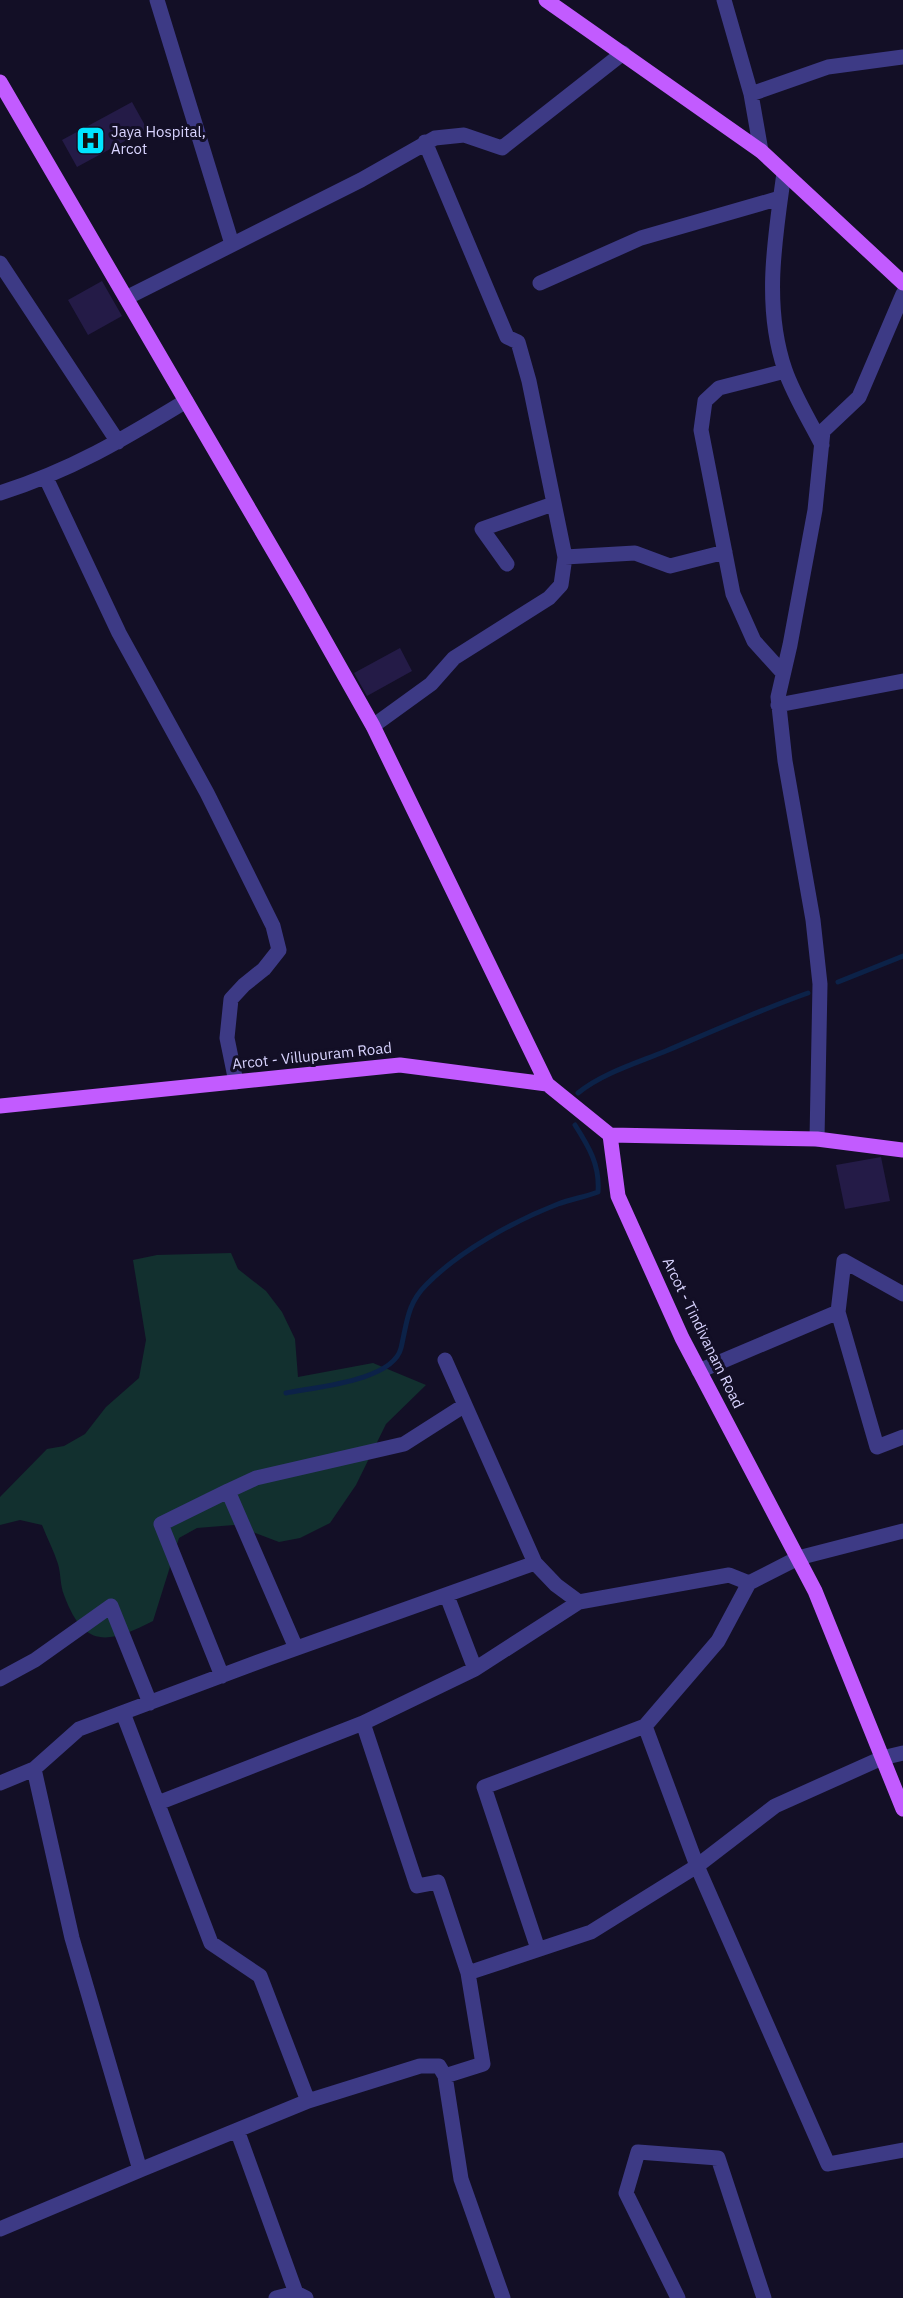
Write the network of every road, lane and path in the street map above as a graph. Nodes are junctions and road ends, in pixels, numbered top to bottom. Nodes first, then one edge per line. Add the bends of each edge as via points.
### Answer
1 (157, 0) edge
2 (546, 0) edge
3 (724, 0) edge
4 (623, 53) junction
5 (903, 57) edge
6 (0, 82) edge
7 (751, 94) junction
8 (425, 142) junction
9 (761, 151) junction
10 (784, 173) junction
11 (780, 198) junction
12 (232, 244) junction
13 (0, 264) edge
14 (540, 283) dead end
15 (903, 283) edge
16 (903, 294) edge
17 (126, 298) junction
18 (785, 370) junction
19 (186, 401) junction
20 (118, 442) junction
21 (822, 445) junction
22 (46, 478) junction
23 (0, 493) edge
24 (553, 504) junction
25 (725, 552) junction
26 (565, 557) junction
27 (507, 564) dead end
28 (783, 673) junction
29 (903, 681) edge
30 (778, 705) junction
31 (373, 726) junction
32 (236, 1082) junction
33 (548, 1084) junction
34 (0, 1106) edge
35 (610, 1135) junction
36 (818, 1138) junction
37 (903, 1150) edge
38 (903, 1294) edge
39 (838, 1312) junction
40 (444, 1360) dead end
41 (699, 1371) junction
42 (465, 1405) junction
43 (903, 1437) edge
44 (228, 1491) junction
45 (903, 1531) edge
46 (798, 1558) junction
47 (535, 1563) junction
48 (749, 1583) junction
49 (447, 1596) junction
50 (579, 1602) junction
51 (296, 1648) junction
52 (475, 1669) junction
53 (222, 1676) junction
54 (0, 1679) edge
55 (150, 1703) junction
56 (123, 1713) junction
57 (363, 1723) junction
58 (645, 1726) junction
59 (903, 1753) edge
60 (882, 1758) junction
61 (34, 1769) junction
62 (0, 1783) edge
63 (158, 1803) junction
64 (903, 1809) edge
65 (697, 1866) junction
66 (538, 1950) junction
67 (468, 1973) junction
68 (445, 2076) junction
69 (308, 2101) junction
70 (237, 2130) junction
71 (903, 2150) edge
72 (140, 2170) junction
73 (0, 2229) edge
74 (301, 2296) edge
75 (276, 2298) edge
76 (503, 2298) edge
77 (678, 2298) edge
78 (764, 2298) edge

1 - 12 street
2 - 4 main road
3 - 7 street
4 - 8 street via 502,148 464,135
4 - 9 main road
5 - 7 street via 828,67
6 - 17 main road
7 - 9 street
8 - 12 street via 361,180
8 - 24 street via 507,337 518,342
9 - 10 main road
10 - 11 street
10 - 15 main road
11 - 14 street via 641,238
11 - 18 street via 771,315
12 - 17 street
13 - 20 street
16 - 21 street via 859,397 823,431
17 - 19 main road
18 - 21 street
18 - 25 street via 719,388 705,401 700,430
19 - 20 street
19 - 31 main road
20 - 22 street
21 - 28 street via 815,510
22 - 23 street
22 - 32 street via 119,633 207,793 273,926 279,950 231,999 227,1038
24 - 26 street
24 - 27 street via 482,529
25 - 26 street via 670,566 635,553
25 - 28 street via 733,594 754,641
26 - 31 street via 561,585 549,598 454,658 431,684
28 - 30 street
29 - 30 street
30 - 36 street via 820,984
31 - 33 main road
32 - 33 main road, Arcot - Villupuram Road via 400,1065
32 - 34 main road, Arcot - Villupuram Road
33 - 35 main road
35 - 36 main road
35 - 41 main road, Arcot - Tindivanam Road via 618,1196
36 - 37 main road
38 - 39 street via 844,1261
39 - 41 street
39 - 43 street via 877,1448
40 - 42 street
41 - 46 main road, Arcot - Tindivanam Road
42 - 44 street via 404,1444 256,1478
42 - 47 street
44 - 51 street
44 - 53 street via 161,1524
45 - 46 street
46 - 48 street
46 - 60 main road, Arcot - Tindivanam Road
47 - 49 street
47 - 50 street
48 - 50 street via 729,1575
48 - 58 street via 718,1641
49 - 51 street
49 - 52 street
50 - 52 street
51 - 53 street
52 - 57 street
53 - 55 street
54 - 55 street via 35,1660 111,1606
55 - 56 street
56 - 61 street via 79,1729
56 - 63 street
57 - 63 street
57 - 67 street via 417,1887 438,1882
58 - 65 street
58 - 66 street via 484,1786
59 - 60 street
60 - 64 main road, Arcot - Tindivanam Road
60 - 65 street via 775,1806
61 - 62 street
61 - 72 street via 72,1938
63 - 69 street via 211,1943 260,1976
65 - 66 street via 591,1932
65 - 71 street via 828,2164
66 - 67 street
67 - 68 street via 483,2064
68 - 69 street via 439,2066 420,2066
68 - 76 street via 461,2179
69 - 70 street
70 - 72 street
70 - 74 street
72 - 73 street
74 - 75 street
77 - 78 street via 626,2193 638,2152 718,2158

